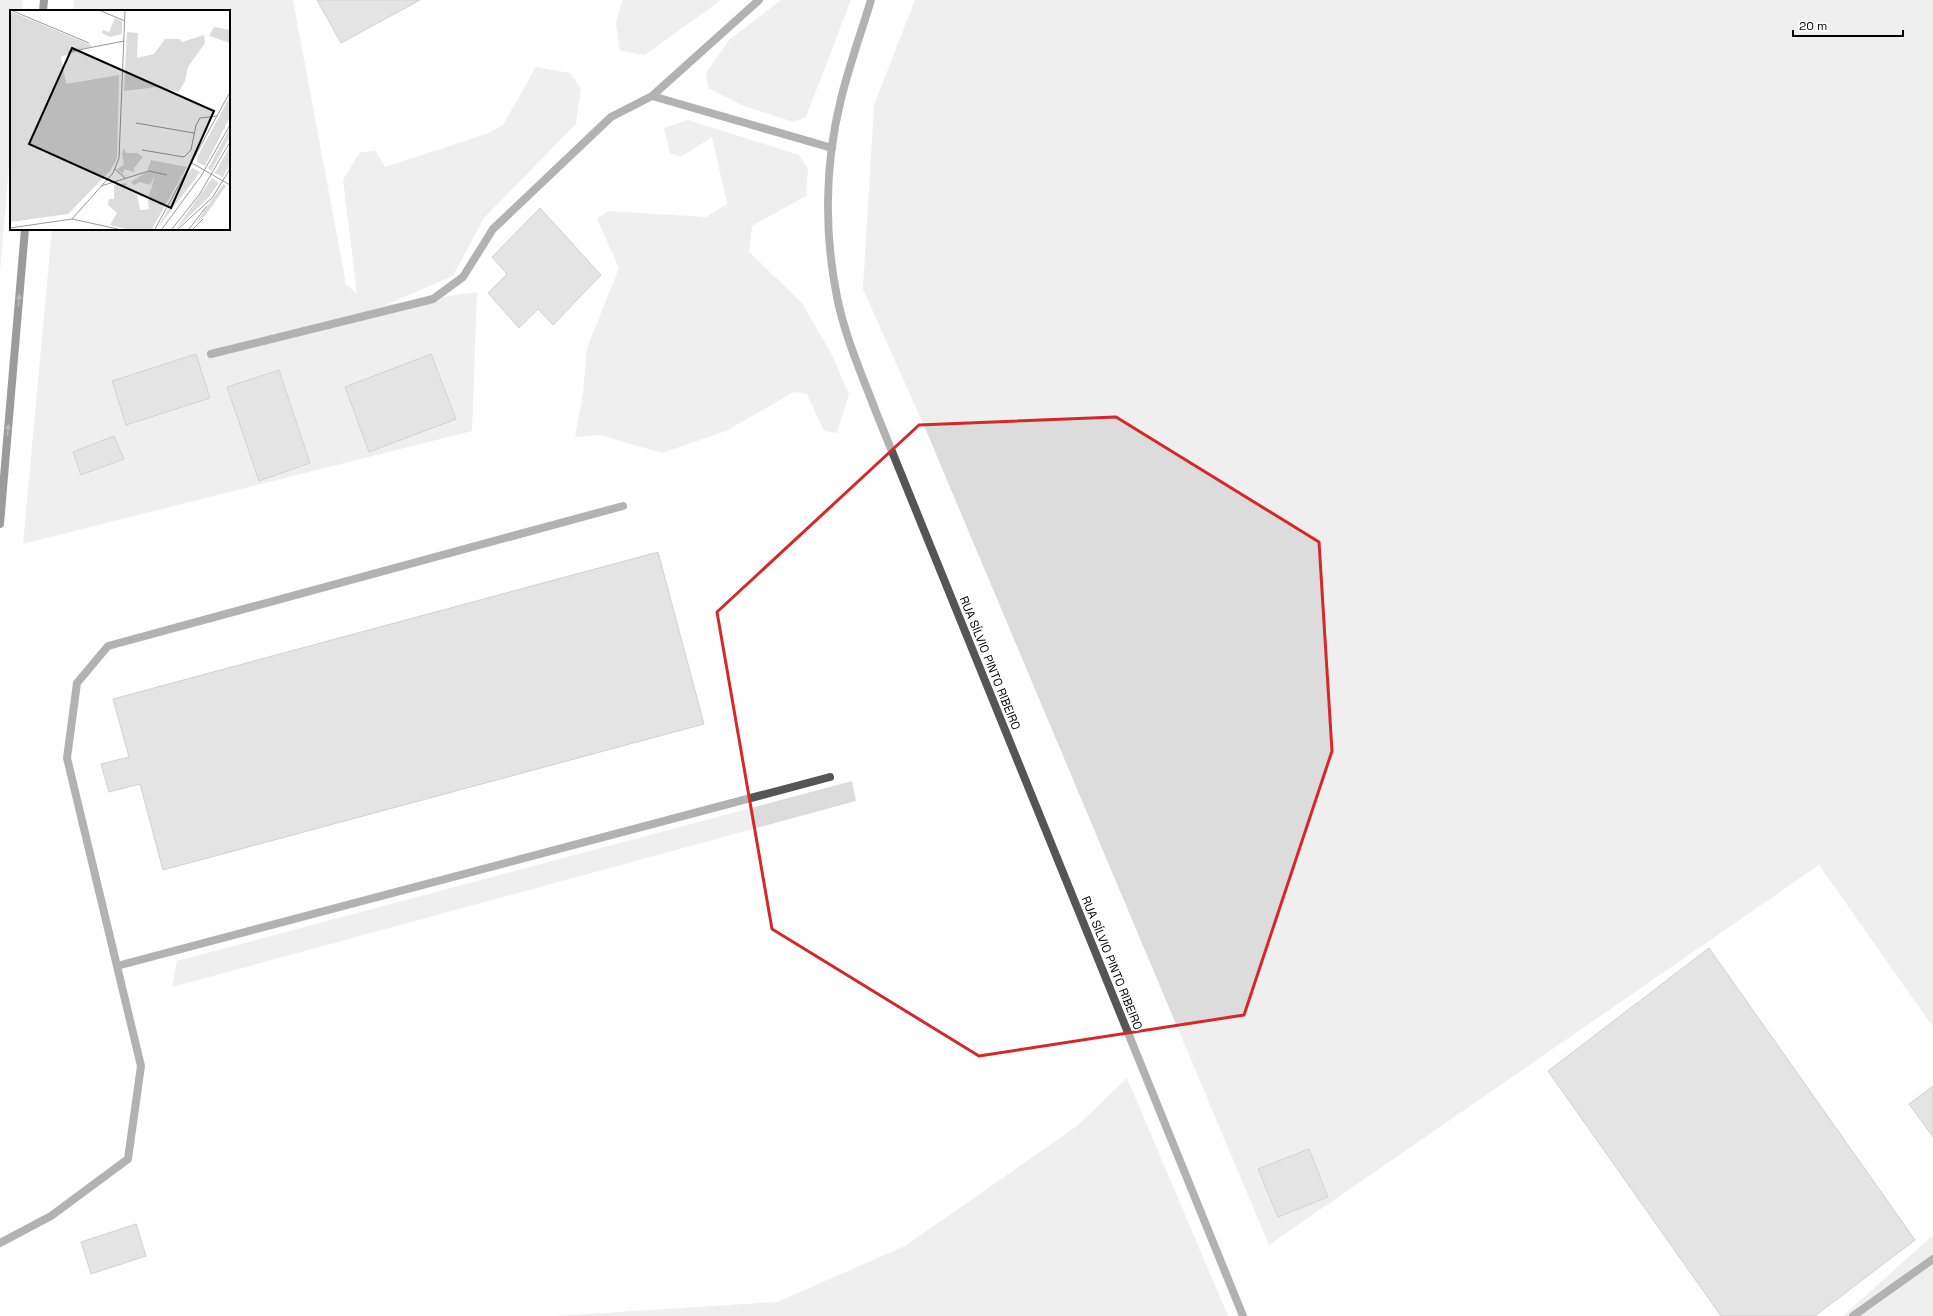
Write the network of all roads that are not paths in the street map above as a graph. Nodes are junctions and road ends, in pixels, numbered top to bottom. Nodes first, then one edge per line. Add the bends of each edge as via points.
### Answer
1 (44, 0) edge
2 (759, 0) edge
3 (871, 0) edge
4 (43, 10) edge
5 (652, 96) junction
6 (832, 148) junction
7 (24, 230) edge
8 (211, 354) dead end
9 (623, 506) dead end
10 (0, 524) edge
11 (830, 777) dead end
12 (117, 966) junction
13 (0, 1243) edge
14 (1933, 1260) edge
15 (1243, 1316) edge
16 (1853, 1316) edge

1 - 4 main road
2 - 5 street
3 - 6 street, RUA SÍLVIO PINTO RIBEIRO via 841,99
5 - 6 street
5 - 8 street via 611,117 493,229 463,277 433,299
6 - 15 street, RUA SÍLVIO PINTO RIBEIRO via 827,202 830,252 837,298 853,353
10 -> 7 main road
9 - 12 street via 108,646 77,683 67,758
11 - 12 street
12 - 13 street via 141,1066 128,1159 51,1216
14 - 16 street

